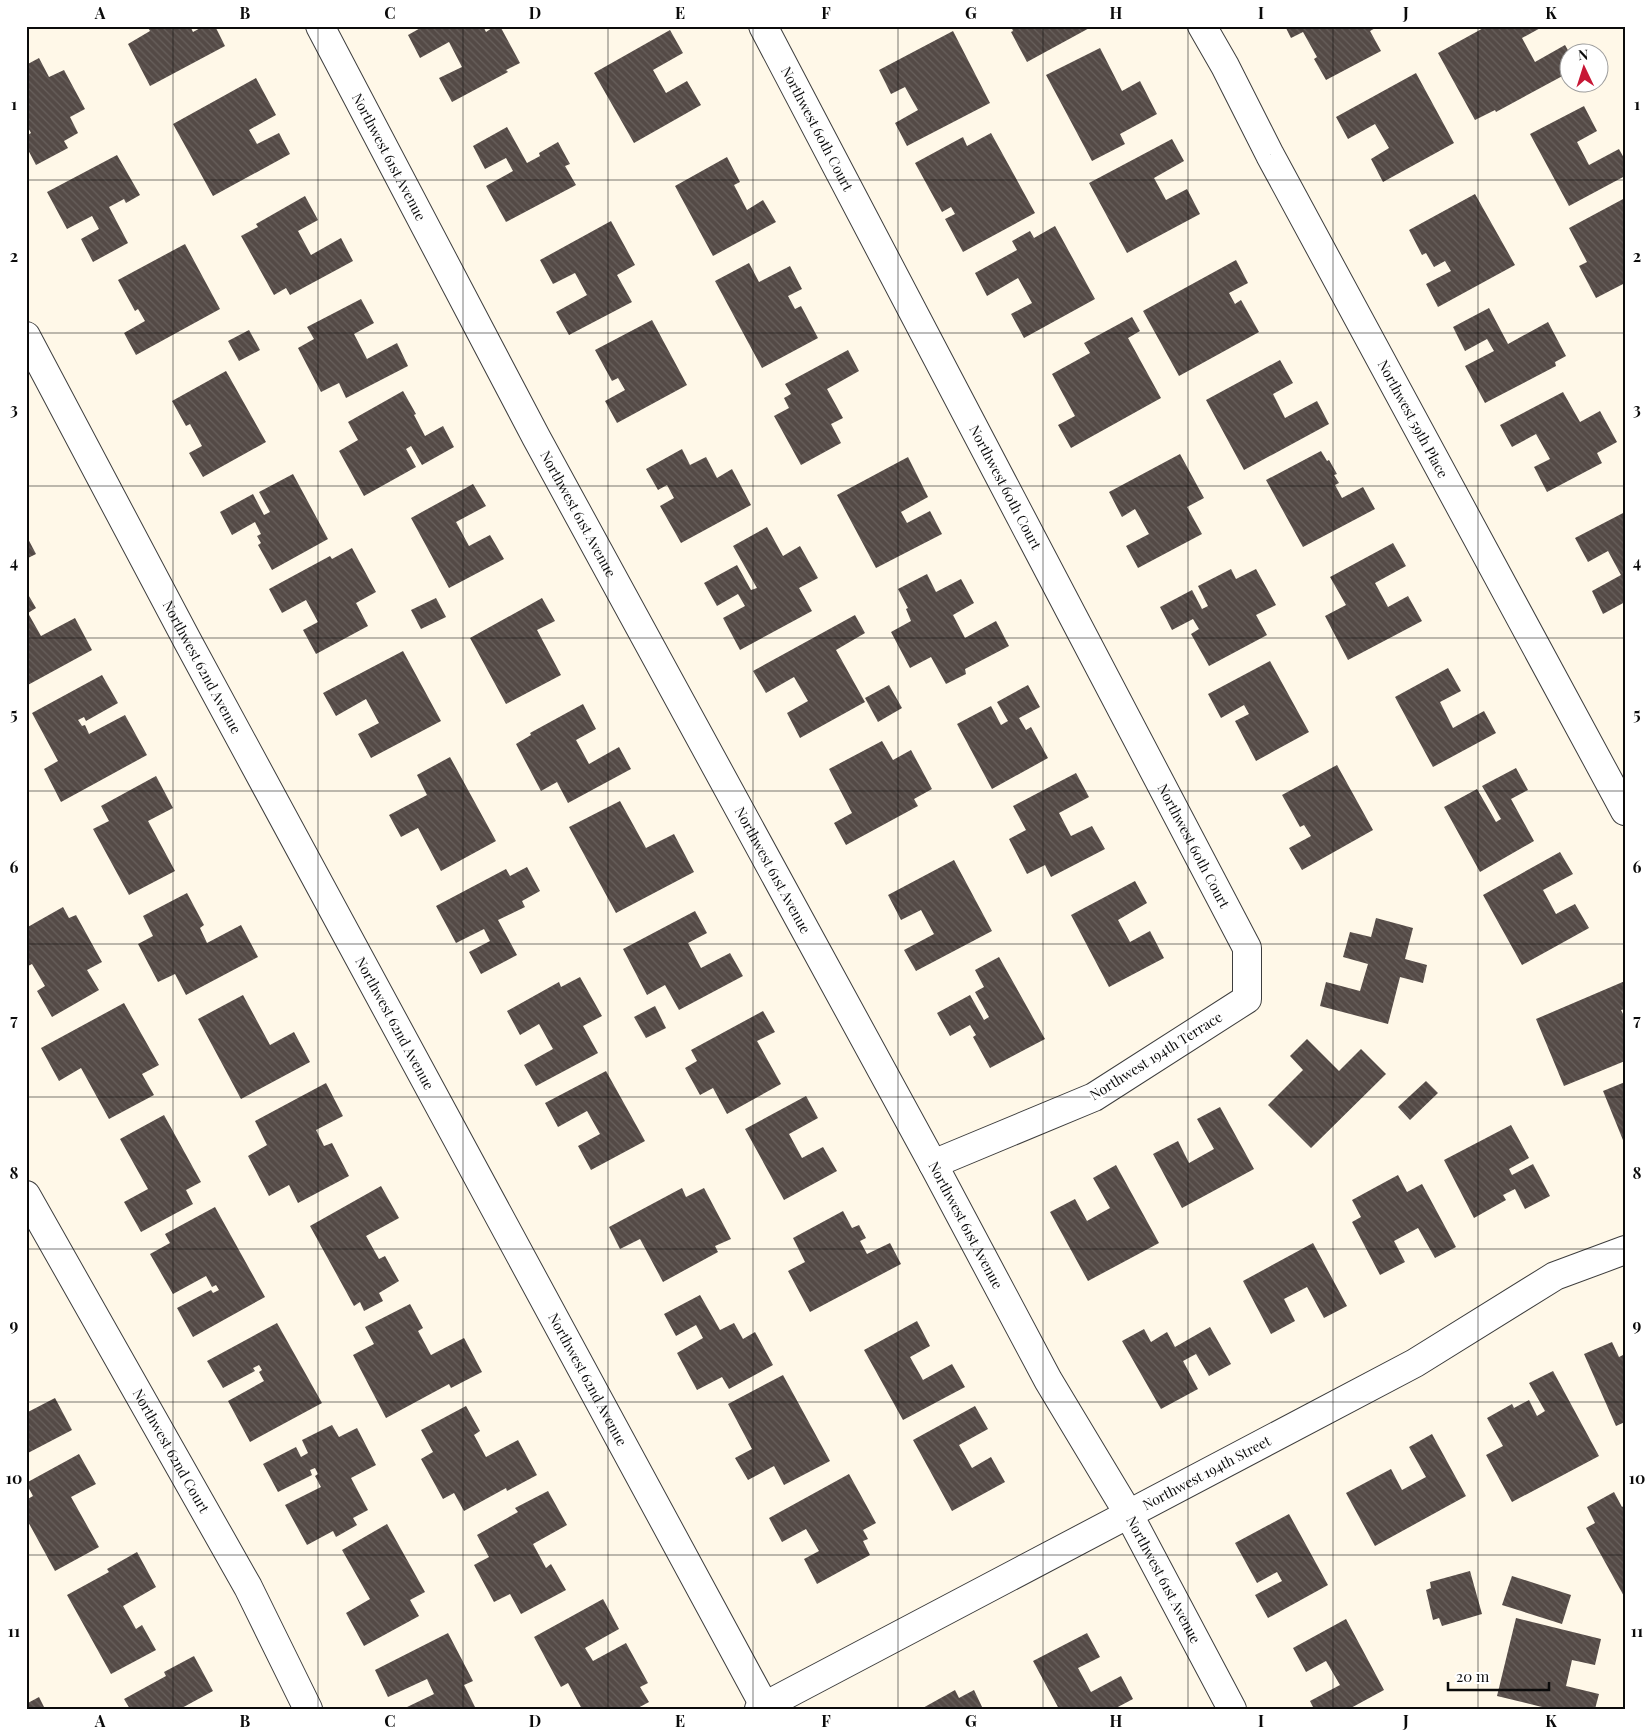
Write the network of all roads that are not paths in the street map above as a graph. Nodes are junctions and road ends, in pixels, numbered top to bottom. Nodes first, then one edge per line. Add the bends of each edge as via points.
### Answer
1 (320, 26) edge
2 (763, 26) edge
3 (1202, 26) edge
4 (26, 336) edge
5 (1625, 811) edge
6 (1247, 948) joint
7 (933, 1164) junction
8 (26, 1195) edge
9 (1625, 1250) edge
10 (1128, 1513) junction
11 (763, 1708) edge
12 (308, 1709) edge
13 (1232, 1709) edge

1 - 7 street, Northwest 61st Avenue via 536,437
2 - 6 street, Northwest 60th Court
3 - 5 street, Northwest 59th Place
4 - 11 street, Northwest 62nd Avenue
6 - 7 street, Northwest 194th Terrace via 1247,999 1094,1097
7 - 10 street, Northwest 61st Avenue via 1048,1380
8 - 12 street, Northwest 62nd Court via 248,1587
9 - 10 street, Northwest 194th Street via 1555,1276 1416,1363
10 - 11 street, Northwest 194th Street
10 - 13 street, Northwest 61st Avenue

